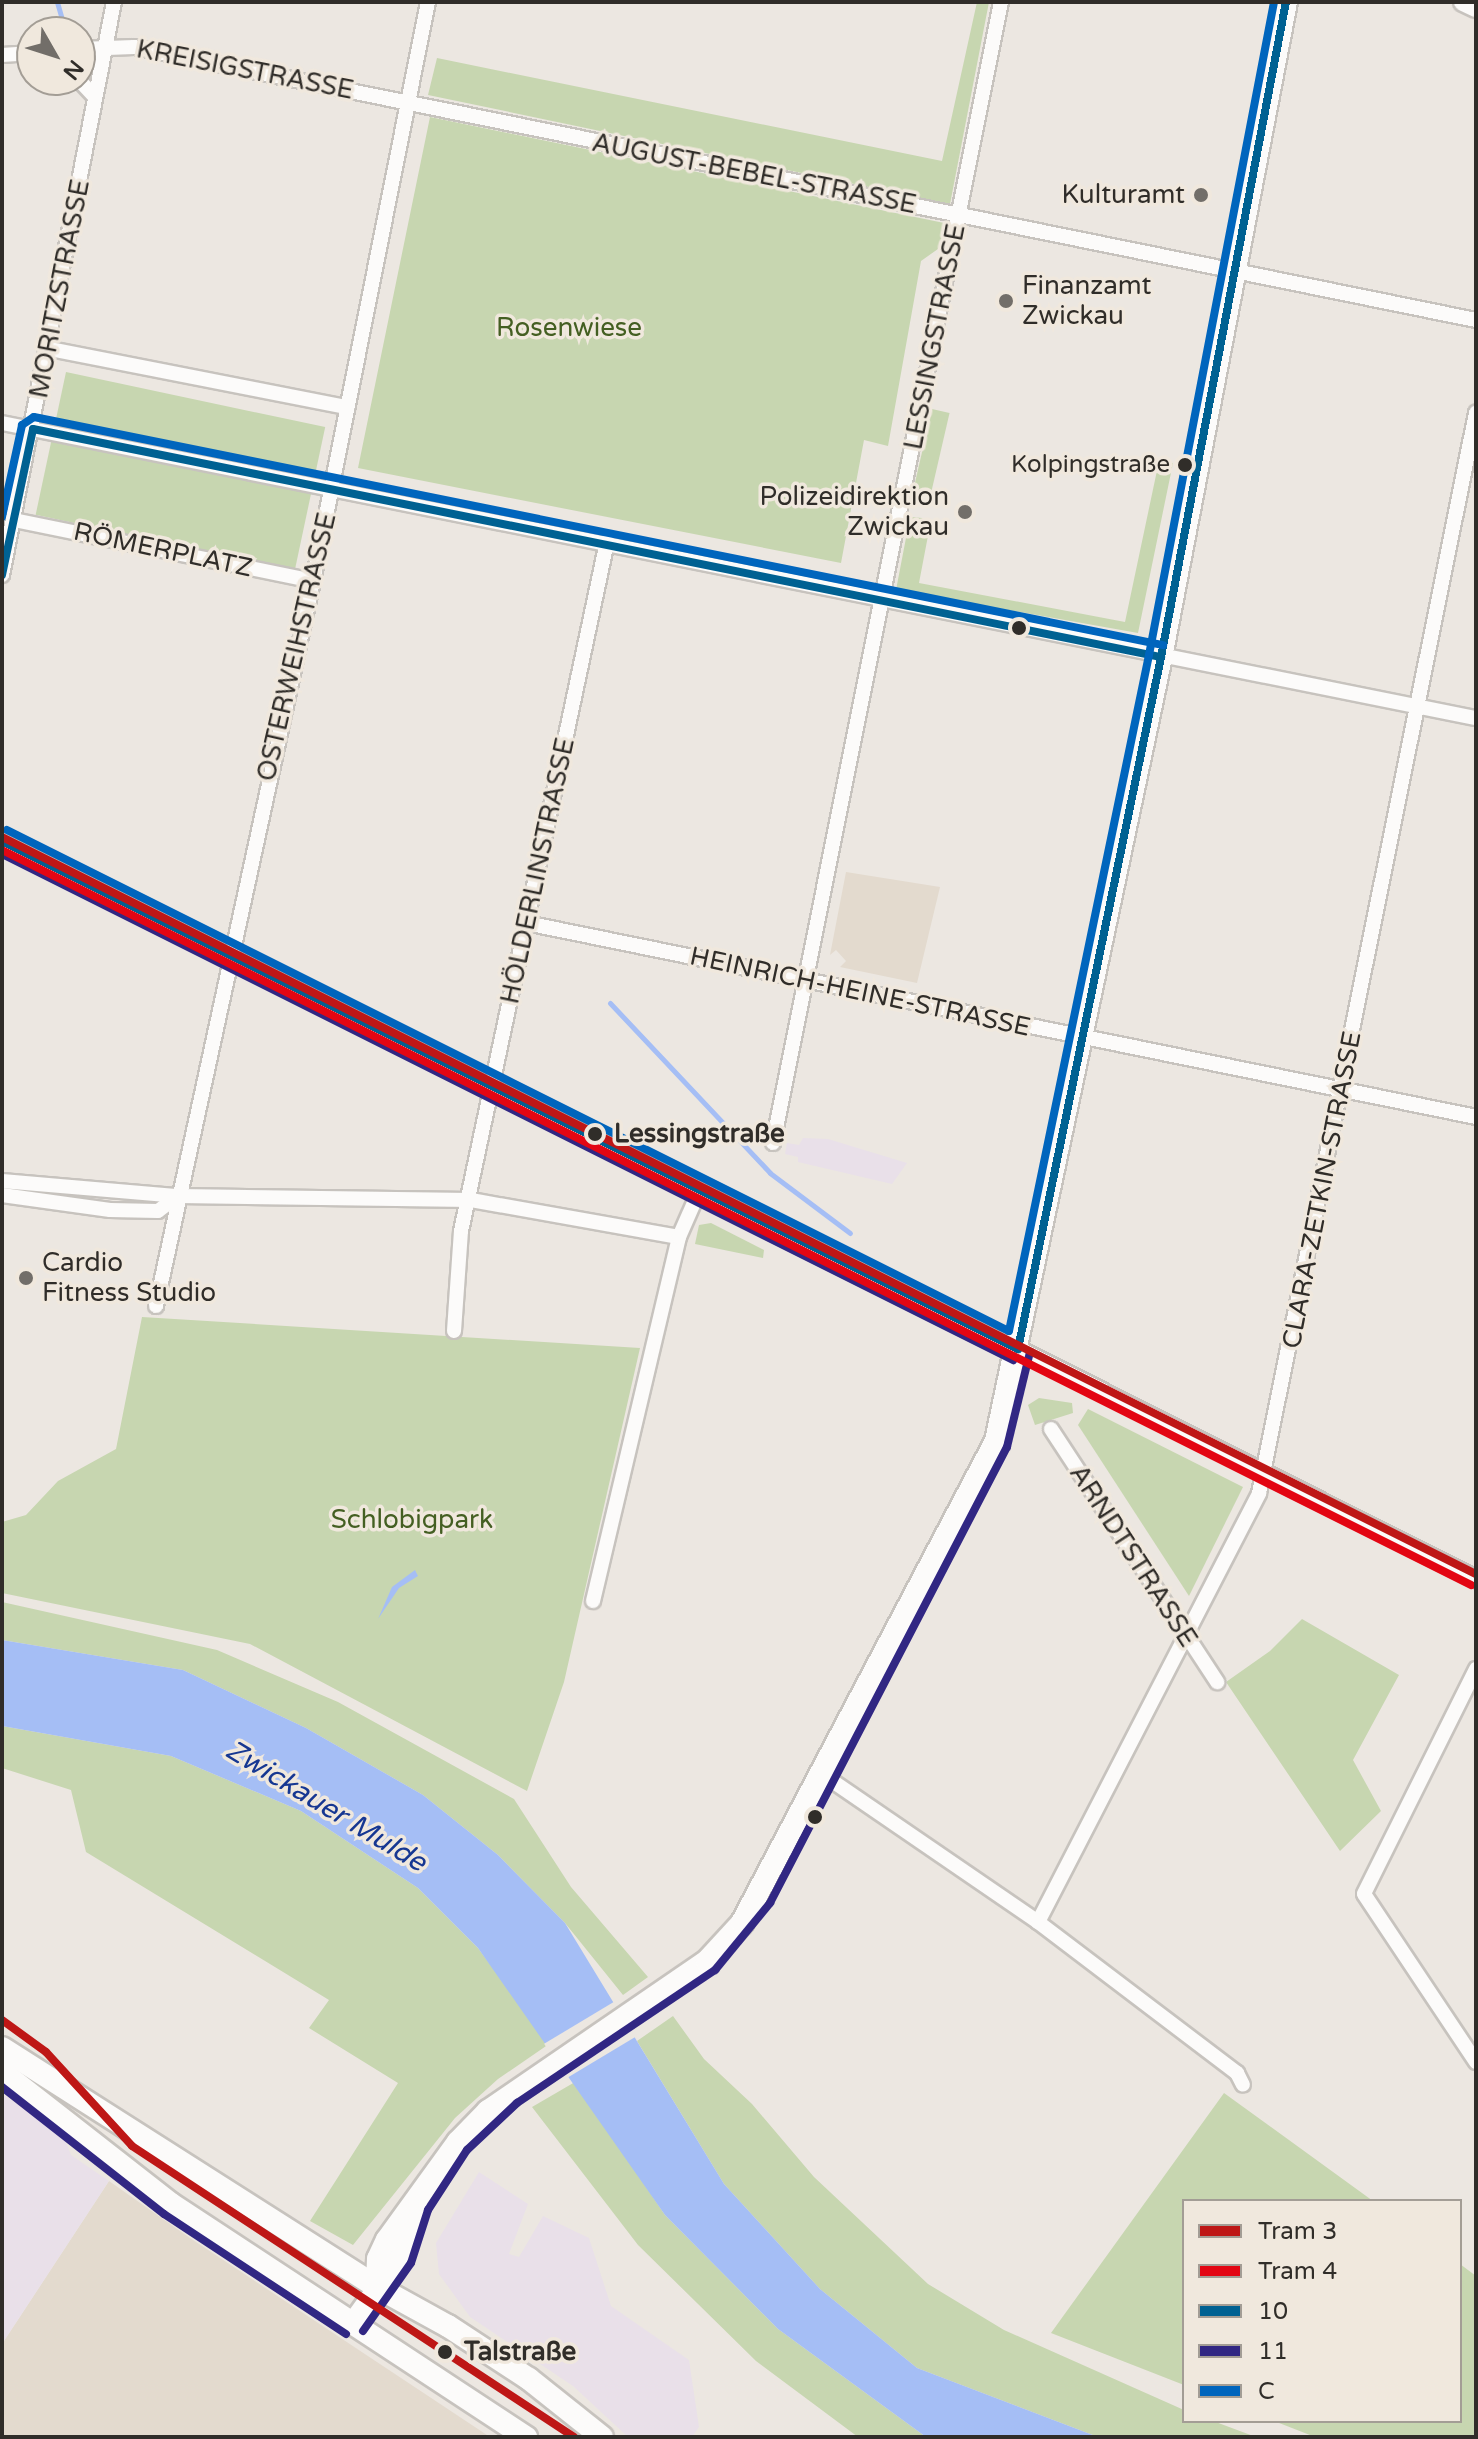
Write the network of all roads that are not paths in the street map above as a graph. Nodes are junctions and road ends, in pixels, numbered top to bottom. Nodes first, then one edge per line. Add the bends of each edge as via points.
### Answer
1 (114, 2) edge
2 (428, 2) edge
3 (1001, 2) edge
4 (1286, 2) edge
5 (1463, 2) edge
6 (1476, 8) edge
7 (104, 47) junction
8 (96, 48) edge
9 (95, 97) joint
10 (408, 105) junction
11 (960, 214) junction
12 (1231, 270) junction
13 (1476, 320) edge
14 (50, 349) junction
15 (347, 407) junction
16 (1476, 413) edge
17 (2, 423) edge
18 (33, 429) junction
19 (332, 489) junction
20 (14, 520) junction
21 (607, 542) junction
22 (2, 575) edge
23 (313, 581) junction
24 (882, 602) junction
25 (1161, 657) junction
26 (1418, 707) junction
27 (1476, 718) edge
28 (2, 841) edge
29 (526, 923) junction
30 (228, 954) junction
31 (807, 981) junction
32 (1083, 1038) junction
33 (494, 1086) junction
34 (1343, 1090) junction
35 (1476, 1117) edge
36 (773, 1143) dead end
37 (2, 1181) edge
38 (700, 1189) junction
39 (2, 1195) edge
40 (178, 1196) junction
41 (471, 1200) junction
42 (679, 1237) junction
43 (156, 1306) dead end
44 (454, 1331) dead end
45 (1018, 1349) junction
46 (1051, 1429) dead end
47 (1264, 1472) junction
48 (1476, 1579) edge
49 (593, 1601) dead end
50 (1185, 1638) junction
51 (1476, 1669) edge
52 (1217, 1682) dead end
53 (822, 1774) junction
54 (1038, 1922) junction
55 (2, 2048) edge
56 (1476, 2062) edge
57 (2, 2072) edge
58 (1243, 2085) dead end
59 (377, 2287) junction
60 (353, 2324) junction
61 (526, 2437) edge
62 (602, 2437) edge

1 - 7 street, MORITZSTRASSE
2 - 10 street, OSTERWEIHSTRASSE
3 - 11 street, LESSINGSTRASSE
4 - 12 main road
5 - 6 main road
7 - 8 street, KREISIGSTRASSE
7 - 9 street, MORITZSTRASSE
7 - 10 street, KREISIGSTRASSE via 134,47
9 - 14 street, MORITZSTRASSE
10 - 11 street, AUGUST-BEBEL-STRASSE
10 - 15 street, OSTERWEIHSTRASSE
11 - 12 street, AUGUST-BEBEL-STRASSE
11 - 24 street, LESSINGSTRASSE
12 - 13 street, AUGUST-BEBEL-STRASSE
12 - 25 main road
14 - 15 street
14 - 18 street, MORITZSTRASSE
15 - 19 street, OSTERWEIHSTRASSE
16 - 26 street, CLARA-ZETKIN-STRASSE
17 - 18 street
18 - 19 street
18 - 20 street, MORITZSTRASSE
19 - 21 street
19 - 23 street, OSTERWEIHSTRASSE
20 - 22 street, MORITZSTRASSE
20 - 23 street, RÖMERPLATZ
21 - 24 street
21 - 29 street, HÖLDERLINSTRASSE
23 - 30 street, OSTERWEIHSTRASSE
24 - 25 street
24 - 31 street, LESSINGSTRASSE
25 - 26 street
25 - 32 main road
26 - 27 street
26 - 34 street, CLARA-ZETKIN-STRASSE
28 - 30 street
29 - 31 street, HEINRICH-HEINE-STRASSE
29 - 33 street, HÖLDERLINSTRASSE
30 - 33 street
30 - 40 street, OSTERWEIHSTRASSE
31 - 32 street, HEINRICH-HEINE-STRASSE
31 - 36 street, LESSINGSTRASSE
32 - 34 street, HEINRICH-HEINE-STRASSE
32 - 45 main road
33 - 38 street
33 - 41 street, HÖLDERLINSTRASSE
34 - 35 street, HEINRICH-HEINE-STRASSE
34 - 47 street, CLARA-ZETKIN-STRASSE
37 - 40 street
38 - 42 street
38 - 45 street
39 - 40 street via 158,1211
40 - 41 street
40 - 43 street, OSTERWEIHSTRASSE
41 - 42 street
41 - 44 street, HÖLDERLINSTRASSE via 461,1231
42 - 49 street
45 - 47 street
45 - 53 main road via 996,1441
46 - 50 street, ARNDTSTRASSE
47 - 48 street
47 - 50 street, CLARA-ZETKIN-STRASSE via 1259,1493
50 - 52 street, ARNDTSTRASSE
50 - 54 street, CLARA-ZETKIN-STRASSE
51 - 56 street via 1364,1894
53 - 54 street
53 - 59 main road via 760,1896 701,1965 510,2094 458,2142 382,2249
54 - 58 street via 1237,2073
55 - 59 main road
57 - 60 main road via 171,2204
59 - 60 main road
59 - 62 main road via 529,2379
60 - 61 main road

